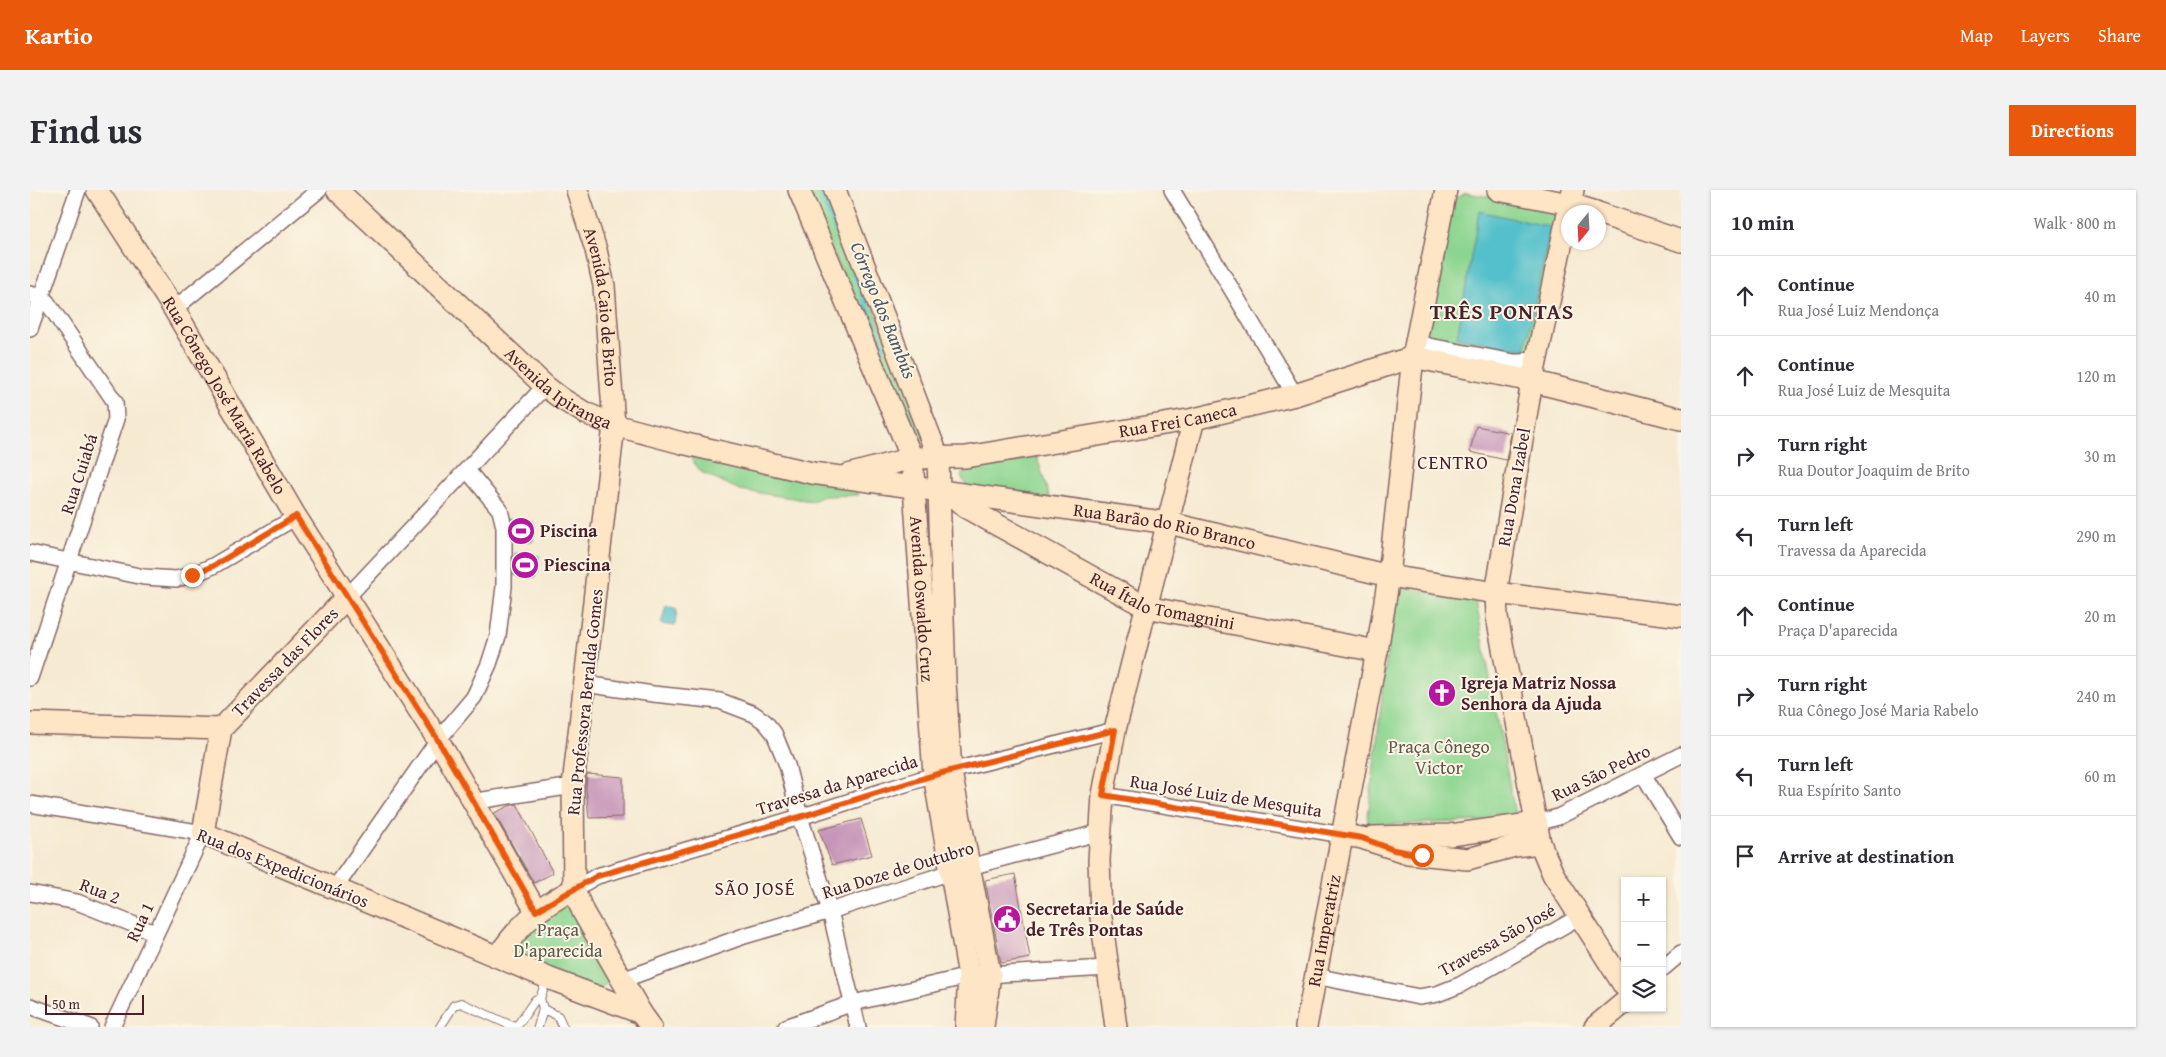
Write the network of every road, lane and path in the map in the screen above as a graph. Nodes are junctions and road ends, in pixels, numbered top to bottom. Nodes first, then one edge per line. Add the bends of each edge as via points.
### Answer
1 (78, 190) edge
2 (97, 190) edge
3 (319, 190) edge
4 (338, 190) edge
5 (577, 190) edge
6 (799, 190) edge
7 (836, 190) edge
8 (1172, 190) edge
9 (1446, 190) edge
10 (1498, 190) edge
11 (1571, 197) edge
12 (1584, 205) edge
13 (1606, 216) edge
14 (1681, 241) edge
15 (36, 296) edge
16 (174, 308) junction
17 (30, 329) edge
18 (1414, 349) junction
19 (1537, 355) junction
20 (1532, 380) junction
21 (545, 386) junction
22 (1295, 395) junction
23 (1194, 419) junction
24 (1681, 419) edge
25 (614, 425) junction
26 (938, 457) junction
27 (912, 458) junction
28 (467, 470) junction
29 (838, 477) junction
30 (914, 489) junction
31 (954, 496) junction
32 (296, 516) junction
33 (1169, 523) junction
34 (30, 553) edge
35 (70, 561) junction
36 (1389, 576) junction
37 (1496, 593) junction
38 (348, 596) junction
39 (1146, 606) junction
40 (1681, 616) edge
41 (1377, 651) junction
42 (30, 678) edge
43 (585, 684) junction
44 (30, 723) edge
45 (220, 729) junction
46 (1115, 730) junction
47 (438, 740) junction
48 (1681, 755) edge
49 (942, 773) junction
50 (1643, 774) junction
51 (573, 786) junction
52 (1103, 795) junction
53 (471, 802) junction
54 (30, 804) edge
55 (800, 817) junction
56 (1101, 832) junction
57 (203, 833) junction
58 (1538, 833) junction
59 (1353, 836) junction
60 (1681, 837) edge
61 (960, 869) junction
62 (334, 888) junction
63 (574, 889) junction
64 (30, 893) edge
65 (536, 911) junction
66 (830, 911) junction
67 (1579, 917) junction
68 (155, 933) junction
69 (1681, 953) edge
70 (498, 956) junction
71 (1664, 967) edge
72 (1107, 968) junction
73 (979, 975) junction
74 (1315, 976) junction
75 (548, 978) junction
76 (622, 980) junction
77 (1621, 981) edge
78 (596, 997) junction
79 (540, 998) junction
80 (853, 1003) junction
81 (30, 1006) edge
82 (1621, 1006) edge
83 (543, 1009) junction
84 (646, 1020) edge
85 (1606, 1023) edge
86 (90, 1027) edge
87 (112, 1027) edge
88 (440, 1027) edge
89 (538, 1027) edge
90 (563, 1027) edge
91 (786, 1027) edge
92 (858, 1027) edge
93 (966, 1027) edge
94 (983, 1027) edge
95 (1116, 1027) edge
96 (1306, 1027) edge

1 - 15 street
2 - 16 street, Rua Cônego José Maria Rabelo
3 - 16 street
4 - 21 street, Avenida Ipiranga
5 - 25 street, Avenida Caio de Brito via 604,286
6 - 27 street, Avenida Oswaldo Cruz
7 - 26 street, Avenida Oswaldo Cruz
8 - 22 street
9 - 18 street
10 - 11 street
11 - 12 street
11 - 19 street, Rua Dona Izabel
13 - 14 street
15 - 17 street
15 - 35 street, Rua Cuiabá via 55,314 115,402 116,409 116,419
16 - 32 street, Rua Cônego José Maria Rabelo
18 - 19 street via 1429,346 1514,362 1524,362
18 - 20 street
18 - 22 street, Rua Frei Caneca
18 - 36 street
19 - 20 street, Rua Dona Izabel
20 - 24 street
20 - 37 street, Rua Dona Izabel
21 - 25 street, Avenida Ipiranga via 585,413
21 - 28 street, Travessa das Flores
22 - 23 street, Rua Frei Caneca
23 - 26 street, Rua Frei Caneca via 966,457
23 - 33 street
25 - 29 street, Avenida Ipiranga
25 - 43 street, Rua Professora Beralda Gomes
26 - 27 street, Rua Frei Caneca
26 - 31 street, Avenida Oswaldo Cruz
27 - 29 street, Avenida Ipiranga
27 - 30 street, Avenida Oswaldo Cruz
28 - 38 street, Travessa das Flores
28 - 47 street via 500,510 504,528 504,587 498,636 489,664 474,697
29 - 30 street, Avenida Ipiranga
30 - 31 street, Rua Barão do Rio Branco
30 - 49 street, Avenida Oswaldo Cruz
31 - 33 street, Rua Barão do Rio Branco
31 - 39 street, Rua Ítalo Tomagnini
31 - 49 street, Avenida Oswaldo Cruz
32 - 35 street via 213,566 176,579 144,577
32 - 38 street, Rua Cônego José Maria Rabelo
33 - 36 street, Rua Barão do Rio Branco
33 - 39 street
34 - 35 street
35 - 42 street, Rua Cuiabá
36 - 37 street
36 - 41 street
37 - 40 street
37 - 58 street via 1497,617
38 - 45 street, Travessa das Flores
38 - 47 street, Rua Cônego José Maria Rabelo
39 - 41 street, Rua Ítalo Tomagnini
39 - 46 street
41 - 59 street
43 - 51 street, Rua Professora Beralda Gomes
43 - 55 street via 720,701 754,714 774,733 787,765
44 - 45 street
45 - 57 street, Travessa das Flores
46 - 49 street, Travessa da Aparecida
46 - 52 street
47 - 53 street, Rua Cônego José Maria Rabelo
47 - 62 street
48 - 50 street, Rua São Pedro
49 - 55 street, Travessa da Aparecida
49 - 61 street, Avenida Oswaldo Cruz
50 - 58 street, Rua São Pedro via 1558,817
50 - 60 street
51 - 53 street
51 - 63 street, Rua Professora Beralda Gomes
52 - 56 street
52 - 59 street, Rua José Luiz de Mesquita
53 - 65 street, Rua Cônego José Maria Rabelo
54 - 57 street, Rua dos Expedicionários
55 - 63 street, Travessa da Aparecida via 597,876
55 - 66 street
56 - 61 street, Rua Doze de Outubro
56 - 72 street via 1101,917
57 - 62 street, Rua dos Expedicionários
57 - 68 street, Rua 1
58 - 59 street via 1515,846 1468,858 1408,853
58 - 67 street via 1553,874
59 - 74 street, Rua Imperatriz
61 - 66 street, Rua Doze de Outubro
61 - 73 street, Avenida Oswaldo Cruz
62 - 70 street, Rua dos Expedicionários
63 - 65 street
63 - 76 street via 583,912
64 - 68 street, Rua 2 via 77,902
65 - 70 street via 514,933
66 - 76 street, Rua Doze de Outubro via 744,936
66 - 80 street
67 - 74 street, Travessa São José via 1460,985 1437,994 1419,997
67 - 77 street
68 - 87 street, Rua 1
69 - 71 street
70 - 75 street
72 - 73 street
72 - 95 street
73 - 80 street
73 - 93 street, Avenida Oswaldo Cruz
73 - 94 street, Avenida Oswaldo Cruz
74 - 96 street, Rua Imperatriz
75 - 78 street
75 - 79 lane
76 - 78 street
76 - 84 street
78 - 84 street
79 - 83 lane
79 - 88 lane via 535,1000 517,1026 510,1026 461,1003 454,1005
80 - 91 street
80 - 92 street
81 - 86 street
82 - 85 street
83 - 89 lane
83 - 90 lane via 558,1016

